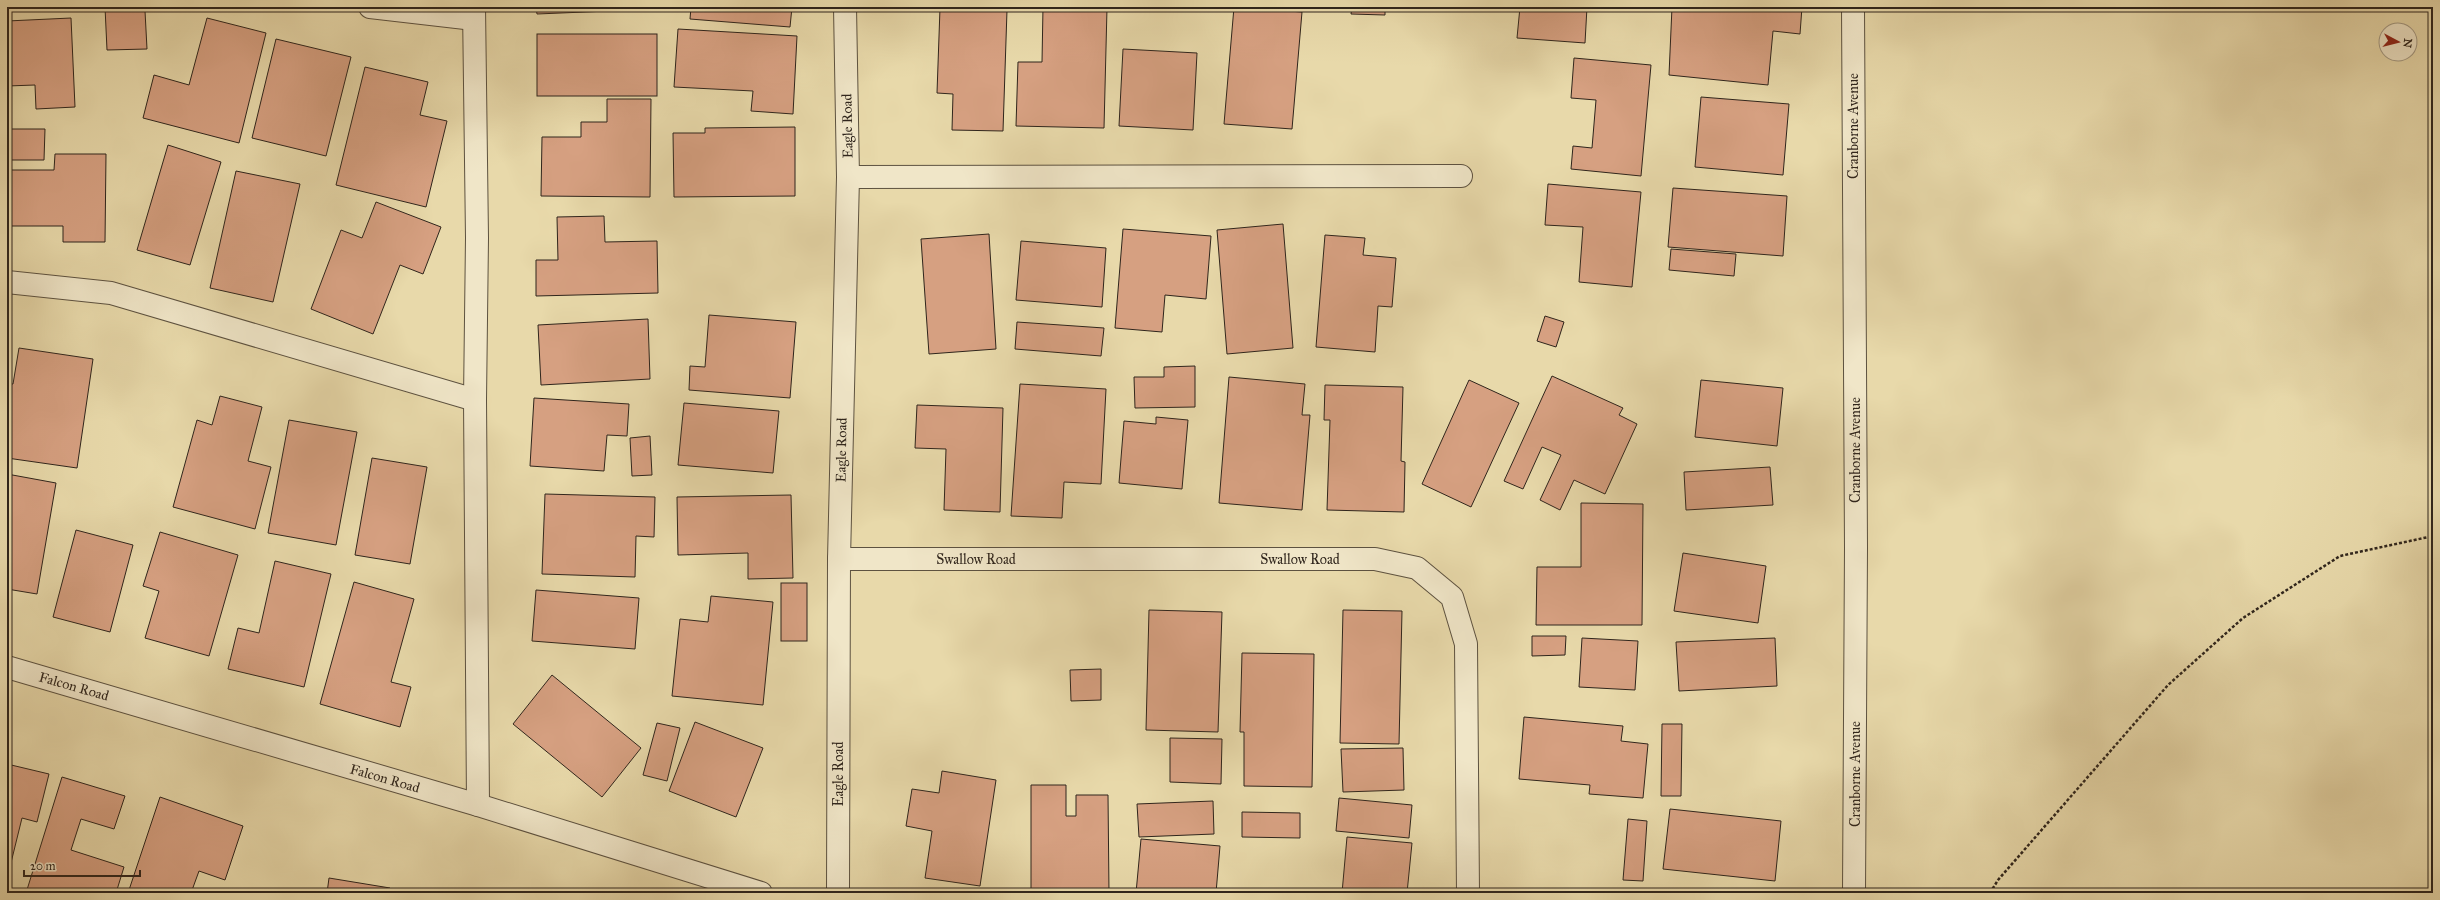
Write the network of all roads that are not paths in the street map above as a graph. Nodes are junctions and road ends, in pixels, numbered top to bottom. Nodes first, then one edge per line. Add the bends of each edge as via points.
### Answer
1 (370, 7) edge
2 (845, 7) edge
3 (1853, 7) edge
4 (474, 13) edge
5 (1461, 176) dead end
6 (848, 177) junction
7 (7, 282) edge
8 (475, 400) junction
9 (839, 560) junction
10 (7, 667) edge
11 (478, 805) junction
12 (761, 893) edge
13 (838, 893) edge
14 (1468, 893) edge
15 (1854, 893) edge

1 - 4 street
2 - 6 street, Eagle Road
3 - 15 street, Cranborne Avenue via 1856,532
4 - 8 street via 478,238
5 - 6 street
6 - 9 street, Eagle Road
7 - 8 street via 111,293
8 - 11 street
9 - 13 street, Eagle Road
9 - 14 street, Swallow Road via 1375,559 1417,568 1452,597 1466,644
10 - 11 street, Falcon Road
11 - 12 street, Falcon Road

